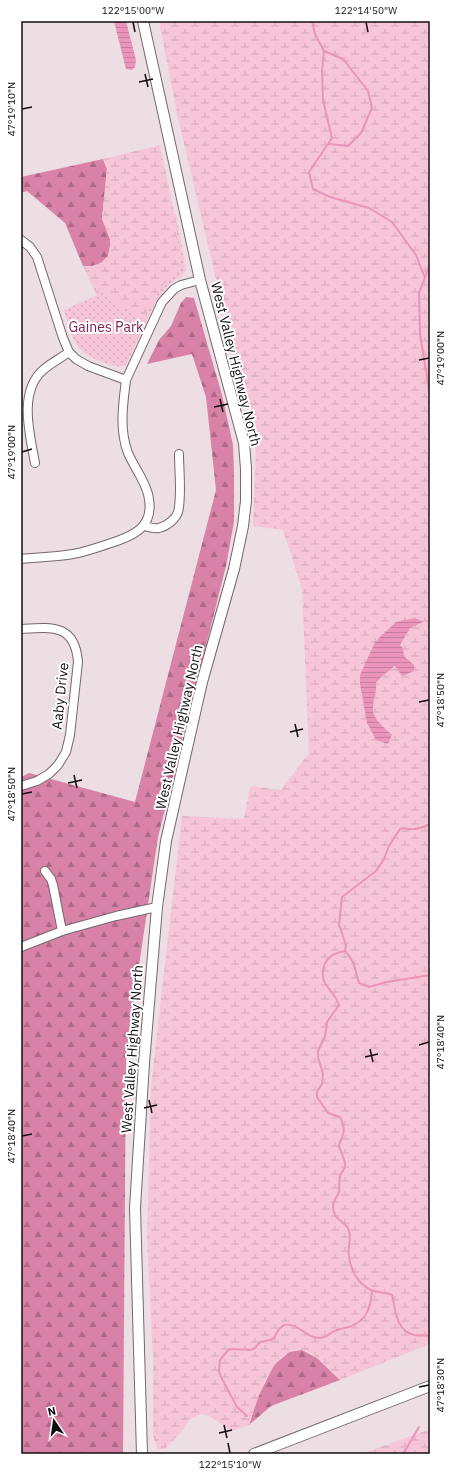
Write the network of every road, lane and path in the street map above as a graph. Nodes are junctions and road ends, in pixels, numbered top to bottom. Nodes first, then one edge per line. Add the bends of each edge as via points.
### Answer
1 (143, 21) edge
2 (21, 240) edge
3 (200, 280) junction
4 (69, 352) junction
5 (126, 380) junction
6 (179, 454) dead end
7 (35, 463) dead end
8 (144, 526) junction
9 (21, 559) edge
10 (21, 629) edge
11 (21, 786) edge
12 (45, 871) dead end
13 (157, 907) junction
14 (62, 931) junction
15 (21, 947) edge
16 (430, 1386) edge
17 (142, 1454) edge
18 (254, 1454) edge

1 - 3 main road, West Valley Highway North
2 - 4 street via 37,257
3 - 5 street via 181,285 165,298
3 - 13 main road, West Valley Highway North via 244,443 246,501 234,569 202,682 166,841
4 - 5 street via 88,366
4 - 7 street via 44,370 31,387 28,408
5 - 8 street via 123,432 128,452 148,493 150,503
6 - 8 street via 178,512 167,525 157,528
8 - 9 street via 128,538 87,551
10 - 11 street, Aaby Drive via 53,628 64,632 73,641 78,662 66,752 49,774
12 - 14 street via 53,885
13 - 14 street
13 - 17 main road, West Valley Highway North via 135,1208
14 - 15 street
16 - 18 main road

